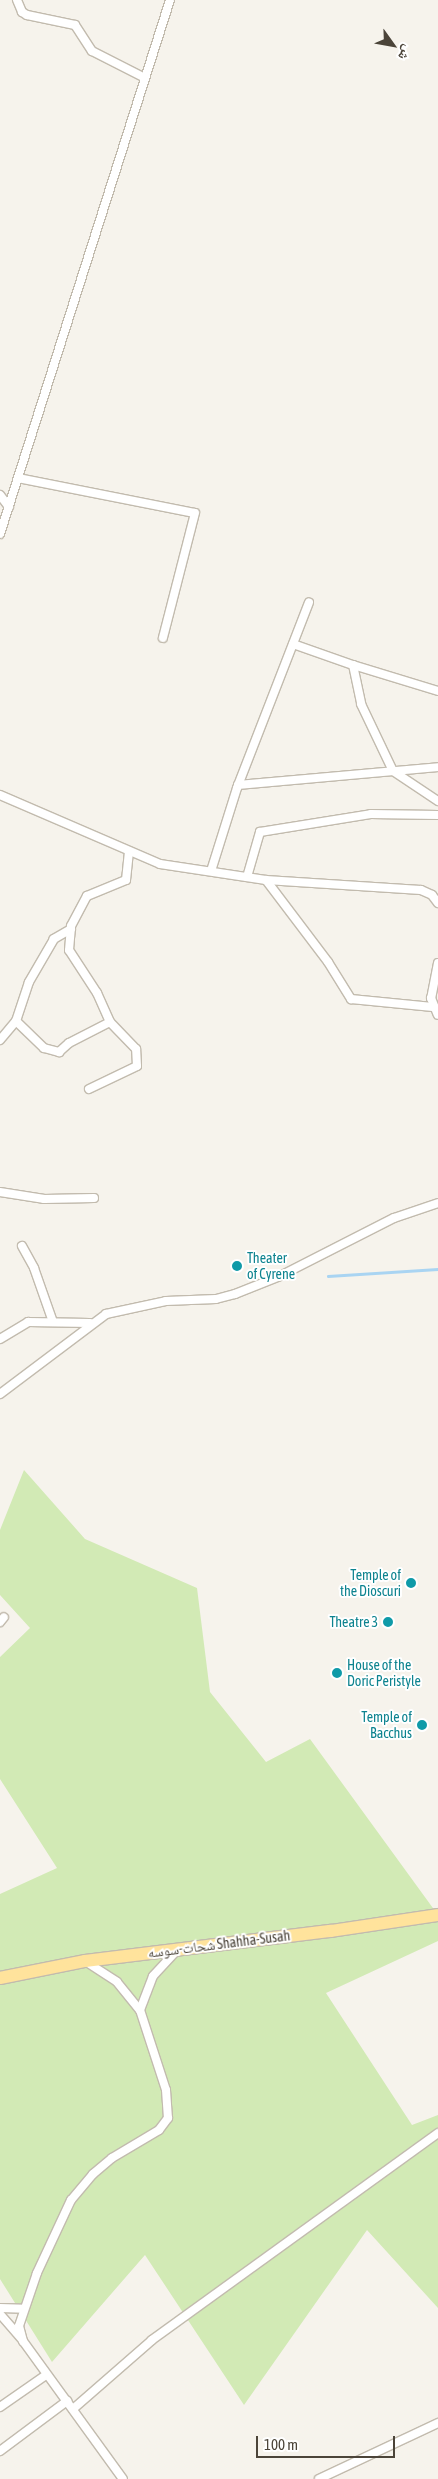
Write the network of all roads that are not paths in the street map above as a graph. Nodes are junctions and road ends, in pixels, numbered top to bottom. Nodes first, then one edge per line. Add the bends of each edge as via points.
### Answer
1 (17, 0) edge
2 (170, 0) edge
3 (145, 78) junction
4 (18, 478) junction
5 (0, 495) edge
6 (9, 507) junction
7 (0, 534) edge
8 (309, 602) dead end
9 (163, 638) dead end
10 (293, 644) junction
11 (353, 665) junction
12 (438, 691) edge
13 (438, 767) edge
14 (393, 771) junction
15 (238, 785) junction
16 (0, 795) edge
17 (438, 801) edge
18 (438, 805) edge
19 (427, 815) junction
20 (438, 815) edge
21 (129, 851) junction
22 (211, 871) junction
23 (247, 877) junction
24 (266, 880) junction
25 (435, 894) edge
26 (438, 903) edge
27 (71, 929) junction
28 (438, 964) edge
29 (433, 1007) junction
30 (438, 1015) edge
31 (16, 1021) junction
32 (110, 1022) junction
33 (0, 1040) edge
34 (89, 1089) dead end
35 (0, 1192) edge
36 (94, 1198) dead end
37 (438, 1203) edge
38 (22, 1246) dead end
39 (53, 1322) junction
40 (90, 1323) junction
41 (0, 1340) edge
42 (0, 1394) edge
43 (438, 1914) edge
44 (178, 1950) junction
45 (85, 1961) junction
46 (0, 1978) edge
47 (140, 2010) junction
48 (438, 2133) edge
49 (0, 2308) edge
50 (24, 2310) junction
51 (0, 2314) edge
52 (23, 2341) junction
53 (46, 2375) junction
54 (67, 2401) junction
55 (0, 2407) edge
56 (73, 2409) junction
57 (438, 2423) edge
58 (0, 2451) edge
59 (123, 2479) edge
60 (319, 2479) edge

1 - 3 street via 27,15 75,25 92,51
2 - 3 street
3 - 4 street
4 - 6 street
4 - 9 street via 195,513
5 - 6 street
6 - 7 street
8 - 10 street
10 - 11 street
10 - 15 street
11 - 12 street
11 - 14 street via 361,704
13 - 14 street
14 - 15 street
14 - 17 street
15 - 22 street
16 - 21 street
18 - 19 street
19 - 20 street
19 - 23 street via 371,814 260,832
21 - 22 street via 160,864
21 - 27 street via 126,880 86,896
22 - 23 street
23 - 24 street
24 - 25 street via 421,890
24 - 29 street via 328,962 351,999 404,1007
25 - 26 street
27 - 31 street via 54,939 29,982
27 - 32 street via 70,950
28 - 29 street via 431,991
29 - 30 street
31 - 32 street via 44,1048 59,1052 69,1043
31 - 33 street
32 - 34 street via 136,1049 137,1066
35 - 36 street via 44,1199
37 - 40 street via 394,1218 280,1276 236,1294 134,1307 106,1314
38 - 39 street via 34,1268
39 - 40 street
39 - 41 street via 28,1322
40 - 42 street
43 - 44 main road, شحات-سوسه Shahha-Susah
44 - 45 main road, شحات-سوسه Shahha-Susah
44 - 47 street via 152,1976
45 - 46 main road, شحات-سوسه Shahha-Susah
45 - 47 street via 117,1982
47 - 50 street via 166,2090 168,2118 159,2130 112,2158 70,2200
48 - 56 street via 152,2340
49 - 50 street
50 - 52 street via 19,2326
51 - 52 street
52 - 53 street
53 - 54 street
53 - 55 street
54 - 56 street
54 - 58 street
56 - 59 street
57 - 60 street

